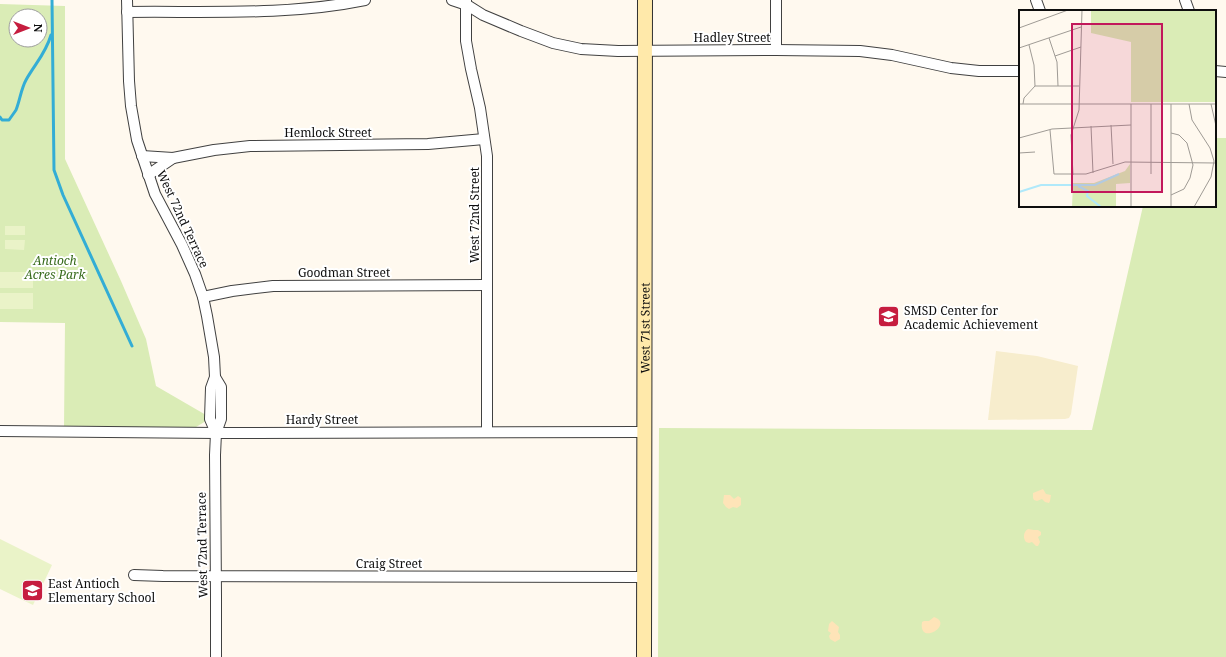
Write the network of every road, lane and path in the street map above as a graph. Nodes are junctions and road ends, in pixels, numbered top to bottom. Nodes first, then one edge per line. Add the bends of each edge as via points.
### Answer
1 (127, 0) edge
2 (365, 0) edge
3 (452, 0) edge
4 (645, 0) edge
5 (776, 0) edge
6 (1036, 0) edge
7 (1185, 0) edge
8 (466, 2) edge
9 (1040, 10) edge
10 (1189, 10) edge
11 (127, 12) junction
12 (645, 50) junction
13 (776, 50) junction
14 (1216, 71) edge
15 (1019, 72) edge
16 (1226, 72) edge
17 (484, 139) junction
18 (142, 156) junction
19 (173, 158) junction
20 (148, 175) junction
21 (487, 284) junction
22 (203, 297) junction
23 (0, 431) edge
24 (487, 432) junction
25 (644, 432) junction
26 (216, 433) junction
27 (134, 575) dead end
28 (215, 576) junction
29 (644, 577) junction
30 (216, 657) edge
31 (644, 657) edge

1 - 11 street, West 72nd Terrace
2 - 11 street via 280,10
3 - 8 street, Hadley Street
4 - 12 street, West 71st Street
5 - 13 street
6 - 9 street
7 - 10 street
8 - 12 street, Hadley Street via 483,15 554,43 599,51
8 - 17 street, West 72nd Street via 466,41
11 - 18 street, West 72nd Terrace via 131,106
12 - 13 street, Hadley Street
12 - 25 street, West 71st Street
13 - 15 street, Hadley Street via 860,51 951,68
14 - 16 street
17 - 19 street, Hemlock Street via 428,144 250,146
17 - 21 street, West 72nd Street via 487,156
18 - 19 street, Hemlock Street
18 - 20 street, West 72nd Terrace
19 - 20 street, Hemlock Street
20 - 22 street, West 72nd Terrace via 155,194 185,251
21 - 22 street, Goodman Street via 273,286
21 - 24 street, West 72nd Street
22 - 26 street, West 72nd Terrace via 214,357 215,377 211,388 210,419
23 - 26 street, Hardy Street
24 - 25 street, Hardy Street
24 - 26 street, Hardy Street
25 - 29 street, West 71st Street
26 - 28 street, West 72nd Terrace
27 - 28 street, Craig Street
28 - 29 street, Craig Street
28 - 30 street, West 72nd Terrace
29 - 31 street, West 71st Street

